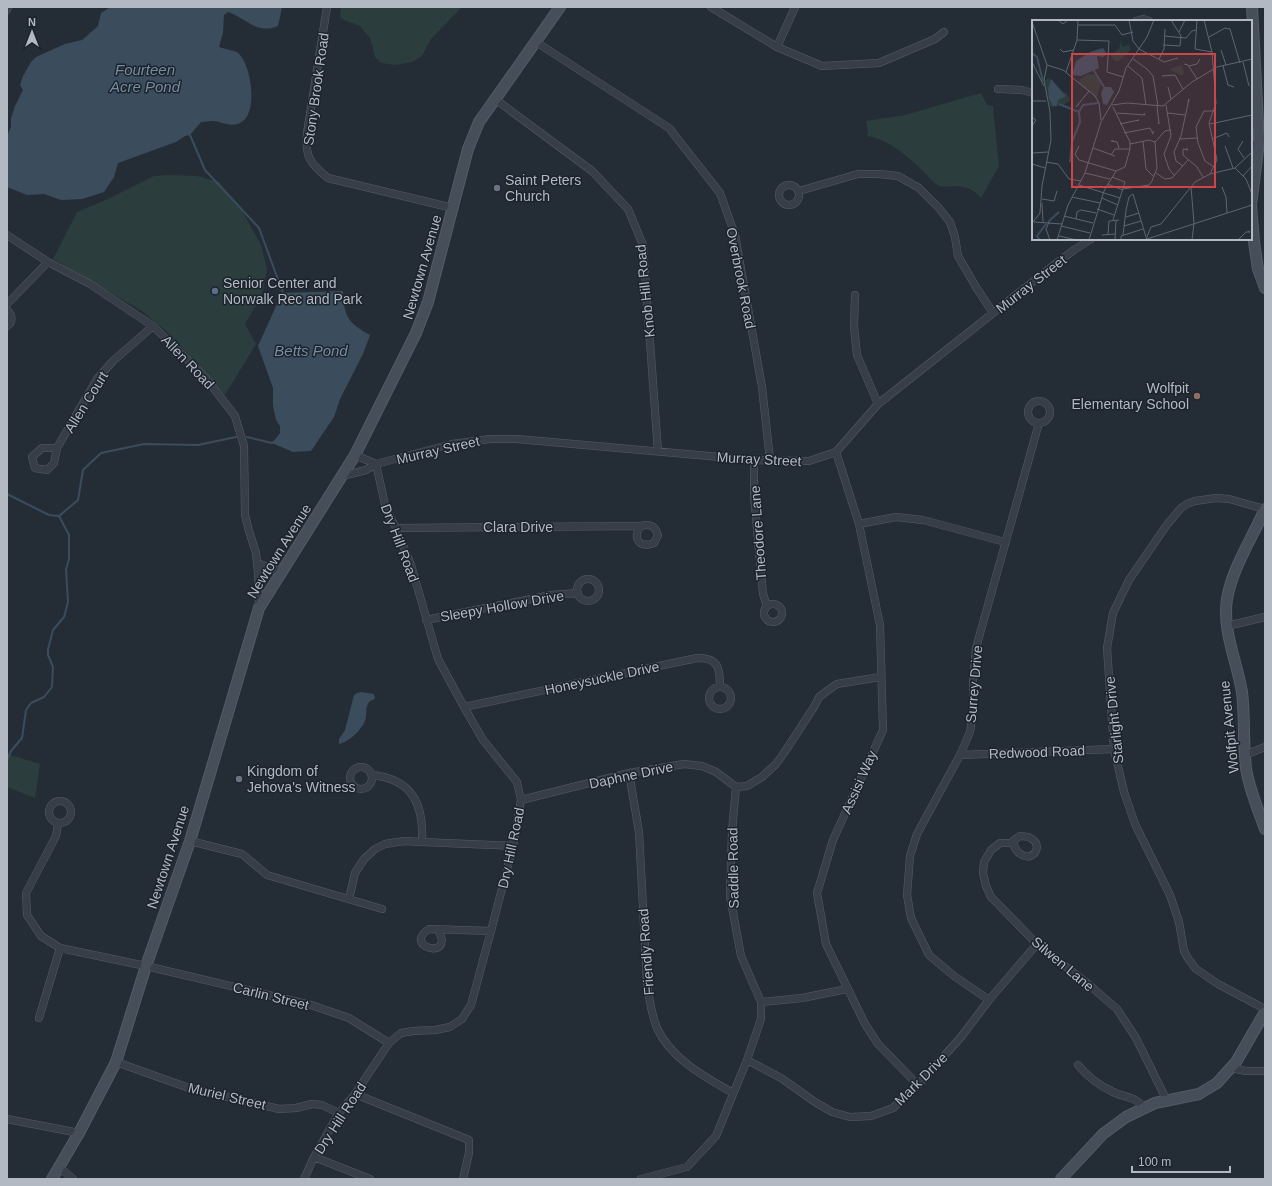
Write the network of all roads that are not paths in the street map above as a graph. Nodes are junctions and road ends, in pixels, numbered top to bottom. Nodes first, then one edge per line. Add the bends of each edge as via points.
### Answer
1 (327, 7) edge
2 (560, 7) edge
3 (711, 7) edge
4 (795, 7) edge
5 (1252, 7) edge
6 (944, 32) dead end
7 (536, 42) junction
8 (777, 47) junction
9 (998, 88) dead end
10 (1032, 93) edge
11 (495, 99) junction
12 (1258, 142) edge
13 (799, 191) dead end
14 (1252, 196) edge
15 (454, 208) junction
16 (1252, 217) edge
17 (7, 235) edge
18 (1089, 240) edge
19 (48, 262) junction
20 (1265, 288) edge
21 (855, 295) dead end
22 (7, 304) edge
23 (7, 310) edge
24 (993, 313) junction
25 (7, 326) edge
26 (154, 326) junction
27 (878, 404) junction
28 (1039, 423) dead end
29 (57, 448) dead end
30 (658, 452) junction
31 (836, 452) junction
32 (355, 455) junction
33 (754, 460) junction
34 (770, 460) junction
35 (376, 464) junction
36 (342, 476) junction
37 (1265, 509) edge
38 (859, 524) junction
39 (641, 526) dead end
40 (396, 528) junction
41 (1005, 542) junction
42 (257, 563) junction
43 (282, 572) junction
44 (578, 593) dead end
45 (767, 606) dead end
46 (259, 608) junction
47 (1265, 617) edge
48 (426, 620) junction
49 (1227, 626) junction
50 (880, 677) junction
51 (720, 687) dead end
52 (464, 707) junction
53 (1265, 747) edge
54 (1114, 749) junction
55 (960, 755) junction
56 (1245, 755) junction
57 (629, 773) junction
58 (372, 775) dead end
59 (736, 787) junction
60 (521, 800) junction
61 (58, 824) dead end
62 (1265, 829) edge
63 (190, 841) junction
64 (422, 842) junction
65 (1014, 842) dead end
66 (513, 846) junction
67 (349, 899) junction
68 (382, 909) dead end
69 (438, 930) dead end
70 (491, 931) junction
71 (1037, 944) junction
72 (60, 948) junction
73 (146, 966) junction
74 (847, 989) junction
75 (989, 1000) junction
76 (761, 1002) junction
77 (1265, 1010) edge
78 (39, 1018) dead end
79 (389, 1043) junction
80 (748, 1060) junction
81 (116, 1062) junction
82 (1078, 1065) dead end
83 (1232, 1068) junction
84 (1265, 1071) edge
85 (918, 1085) junction
86 (733, 1093) junction
87 (355, 1094) junction
88 (1167, 1101) junction
89 (1144, 1108) junction
90 (339, 1113) junction
91 (7, 1119) edge
92 (79, 1133) junction
93 (314, 1157) junction
94 (59, 1167) junction
95 (52, 1179) edge
96 (73, 1179) edge
97 (304, 1179) edge
98 (370, 1179) edge
99 (463, 1179) edge
100 (641, 1179) edge
101 (1061, 1179) edge

1 - 15 street, Stony Brook Road via 307,133 306,148 309,160 328,178
2 - 7 main road, Newtown Avenue
3 - 8 street
4 - 8 street
5 - 12 main road
6 - 8 street via 935,39 879,63 822,66
7 - 11 main road, Newtown Avenue
7 - 34 street, Overbrook Road via 669,128 720,194 735,235 762,388
9 - 10 street
11 - 15 main road, Newtown Avenue via 479,122 468,149
11 - 30 street, Knob Hill Road via 592,171 628,209 643,245
12 - 14 main road
13 - 24 street via 858,174 898,176 919,188 950,222 958,256
15 - 32 main road, Newtown Avenue via 428,302 416,333
16 - 20 main road via 1258,269
17 - 19 street, Allen Road
18 - 24 street, Murray Street
19 - 22 street
19 - 26 street, Allen Road via 90,284
21 - 27 street via 854,327 857,355
23 - 25 street via 12,319
24 - 27 street, Murray Street
26 - 29 street, Allen Court via 113,361 97,380
26 - 42 street, Allen Road via 205,377 235,416 244,446 245,515
27 - 31 street, Murray Street
28 - 41 street, Surrey Drive
30 - 33 street, Murray Street
30 - 35 street, Murray Street via 490,439 452,444
31 - 34 street, Murray Street via 809,461
31 - 38 street, Assisi Way
32 - 35 street
32 - 36 main road, Newtown Avenue
33 - 34 street, Murray Street
33 - 45 street, Theodore Lane via 754,496 761,580
35 - 36 street, Murray Street via 366,470
35 - 40 street, Dry Hill Road via 386,509
36 - 43 main road, Newtown Avenue
37 - 49 main road, Wolfpit Avenue via 1230,587 1226,608
37 - 54 street, Starlight Drive via 1216,498 1204,498 1187,504 1173,516 1129,580 1113,613 1107,648
38 - 41 street via 896,517 923,520
38 - 50 street, Assisi Way via 880,624
39 - 40 street, Clara Drive
40 - 48 street, Dry Hill Road via 411,565
41 - 55 street, Surrey Drive via 976,648 973,713 970,732
42 - 43 street
42 - 46 street, Allen Road
43 - 46 main road, Newtown Avenue
44 - 48 street, Sleepy Hollow Drive via 551,595
46 - 63 main road, Newtown Avenue
47 - 49 street
48 - 52 street, Dry Hill Road via 438,659
49 - 56 main road, Wolfpit Avenue via 1242,691
50 - 59 street via 837,684 819,697 776,764 747,786
50 - 74 street, Assisi Way via 883,730 833,840 817,893 826,944
51 - 52 street, Honeysuckle Drive via 720,671 717,665 711,660 697,658
52 - 60 street, Dry Hill Road via 483,740 517,782
53 - 56 street
54 - 55 street, Redwood Road
54 - 77 street, Starlight Drive via 1135,824 1170,895 1179,922 1184,951 1189,960 1196,969 1218,984
55 - 75 street, Surrey Drive via 917,834 910,856 907,895 911,918 928,955
56 - 62 main road, Wolfpit Avenue via 1249,784
57 - 59 street, Daphne Drive via 684,764 702,766 716,772
57 - 60 street, Daphne Drive
57 - 86 street, Friendly Road via 639,832 647,982 657,1028 683,1061
58 - 64 street via 389,777 411,794 421,811
59 - 76 street, Saddle Road via 730,896 741,956
60 - 66 street, Dry Hill Road
61 - 72 street via 56,836 26,893 27,915 41,936
63 - 67 street via 242,854 267,875
63 - 73 main road, Newtown Avenue
64 - 66 street
64 - 67 street via 404,841 385,844 376,849 364,859 355,873
65 - 71 street, Silwen Lane via 1000,843 991,850 984,862 983,873 991,897
66 - 70 street, Dry Hill Road
67 - 68 street
69 - 70 street
70 - 79 street, Dry Hill Road via 471,1005 462,1019 450,1027 413,1030 401,1034
71 - 75 street, Mark Drive
71 - 88 street, Silwen Lane via 1117,1009 1136,1038
72 - 73 street, Carlin Street
72 - 78 street
73 - 79 street, Carlin Street via 311,1005 349,1018
73 - 81 main road, Newtown Avenue
74 - 76 street via 802,998
74 - 85 street, Assisi Way via 878,1044
75 - 85 street, Mark Drive via 961,1037
76 - 80 street, Saddle Road via 761,1020
77 - 83 main road
79 - 87 street, Dry Hill Road
80 - 85 street, Mark Drive via 781,1078 826,1109 850,1118 871,1116 893,1108
80 - 86 street, Saddle Road
81 - 90 street, Muriel Street via 189,1088 279,1109 312,1104 322,1105
81 - 92 main road, Newtown Avenue
82 - 89 street via 1096,1082 1113,1092 1138,1101
83 - 84 street
83 - 88 main road via 1206,1091
86 - 100 street, Saddle Road via 716,1136 687,1167
87 - 90 street, Dry Hill Road
87 - 99 street via 469,1140
88 - 89 main road
89 - 101 main road via 1108,1129
90 - 93 street, Dry Hill Road
91 - 92 street
92 - 94 main road, Newtown Avenue
93 - 97 street, Dry Hill Road
93 - 98 street
94 - 95 main road, Newtown Avenue
94 - 96 street

